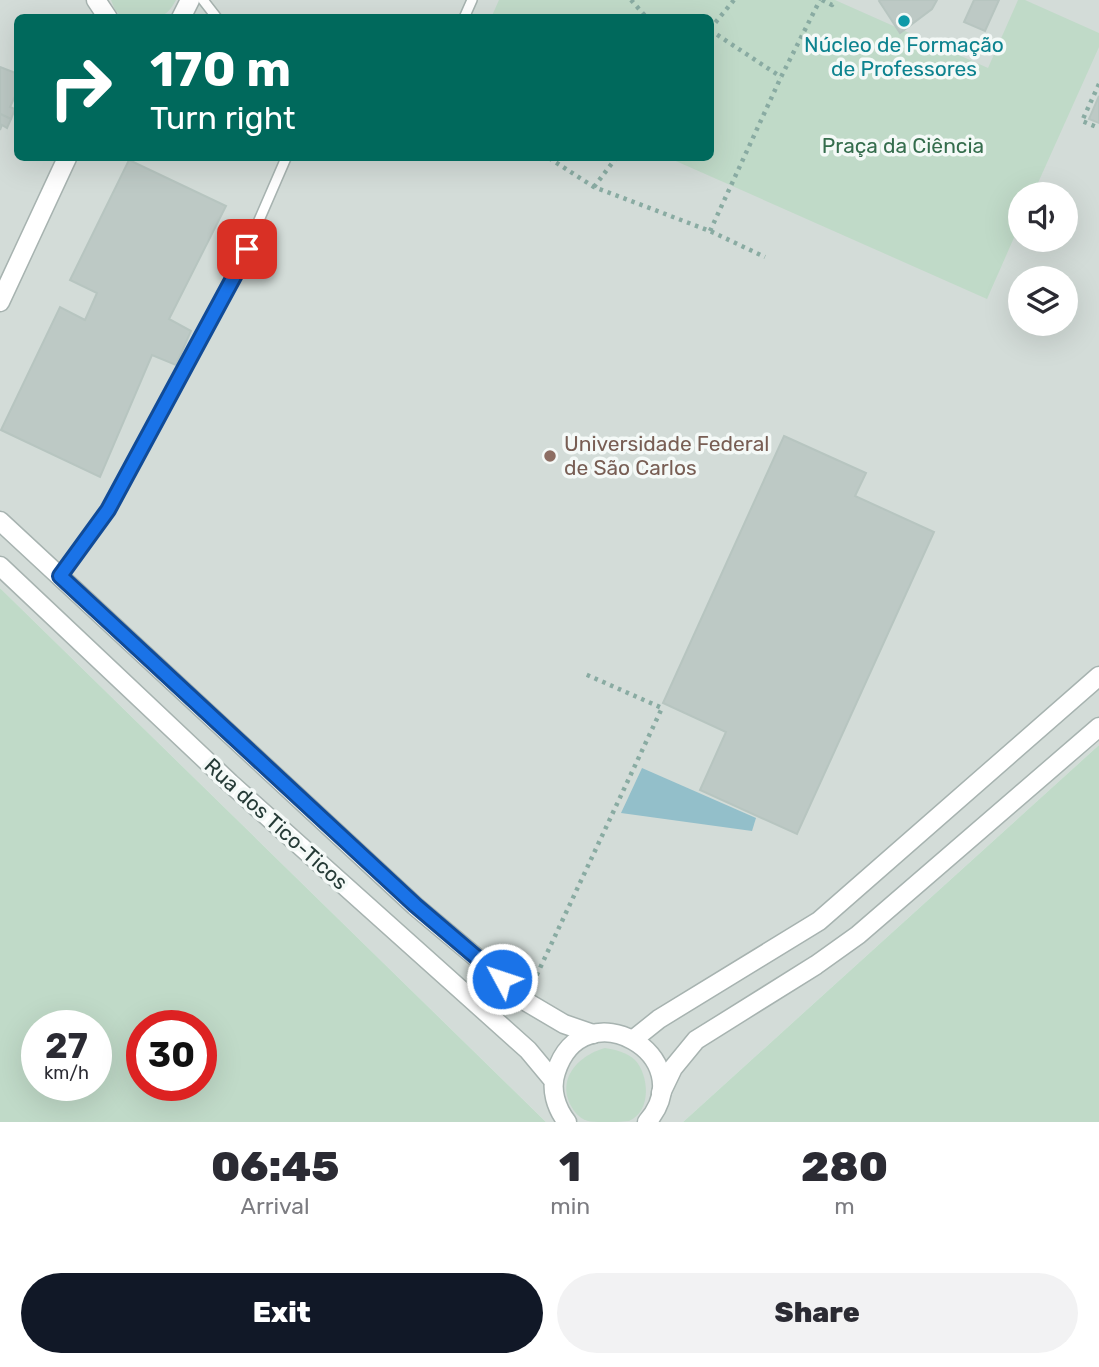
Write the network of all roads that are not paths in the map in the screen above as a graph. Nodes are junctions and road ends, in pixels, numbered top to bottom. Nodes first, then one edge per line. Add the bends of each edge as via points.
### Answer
1 (66, 161) edge
2 (285, 161) edge
3 (0, 302) edge
4 (0, 521) edge
5 (0, 566) edge
6 (60, 576) junction
7 (1099, 676) edge
8 (1099, 727) edge
9 (593, 1034) junction
10 (634, 1039) junction
11 (553, 1080) junction
12 (661, 1093) junction
13 (567, 1122) edge
14 (647, 1122) edge

1 - 3 street
2 - 6 lane via 237,271 108,510
4 - 6 street, Rua dos Tico-Ticos
5 - 11 street, Rua dos Tico-Ticos via 230,783 528,1050
6 - 9 street, Rua dos Tico-Ticos via 404,896 525,1002
7 - 10 street via 819,921
8 - 12 street via 858,935 696,1041 673,1068
9 - 10 street, Rua dos Tico-Ticos via 614,1032
9 - 11 street via 574,1044 560,1060
10 - 12 street via 650,1052 660,1071
11 - 13 street via 555,1101
12 - 14 street

